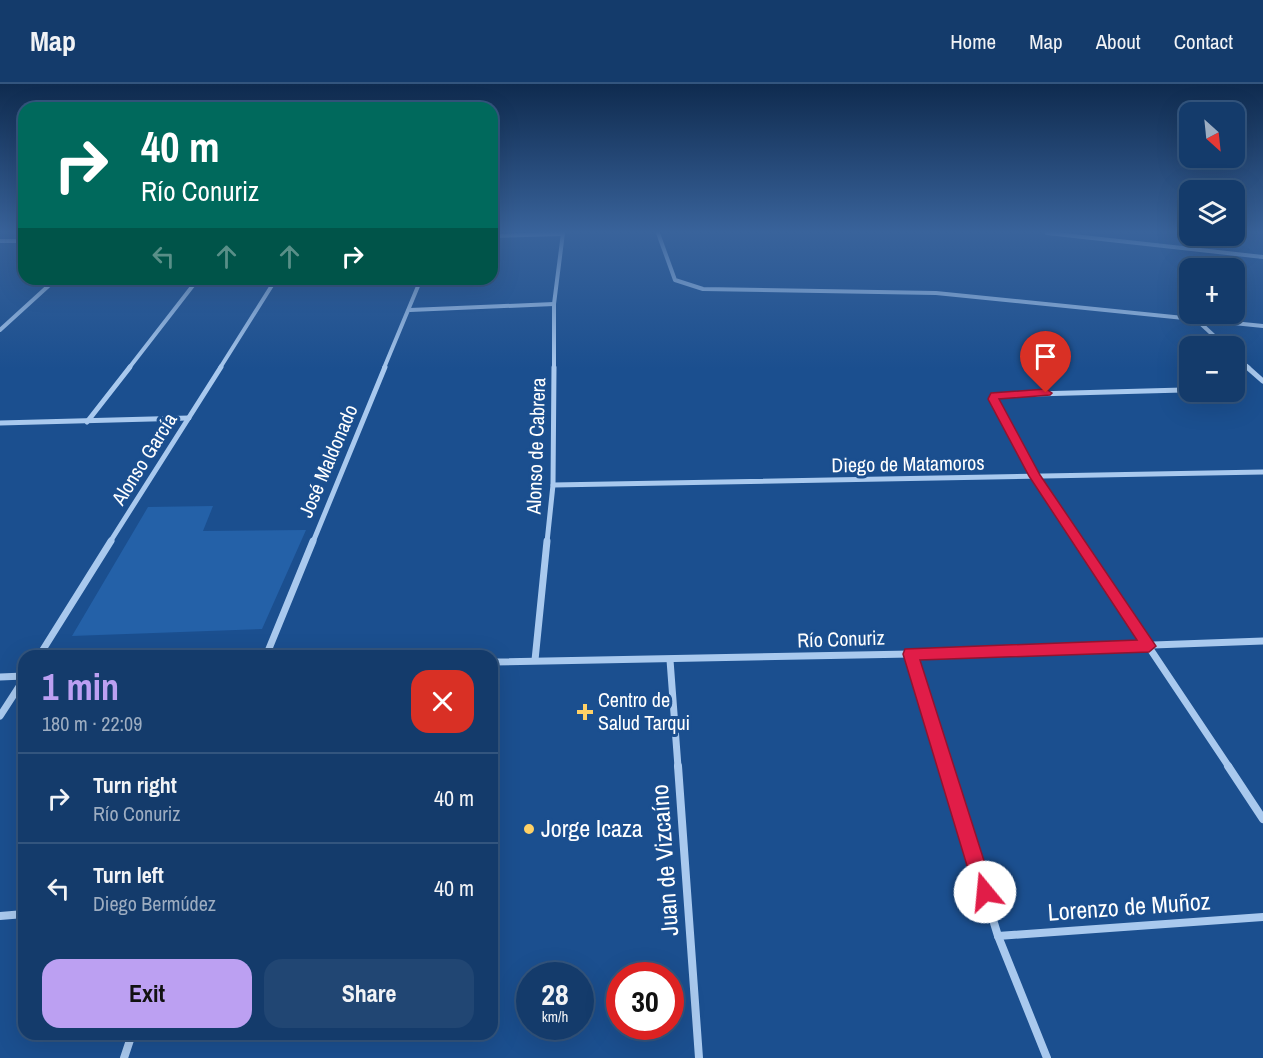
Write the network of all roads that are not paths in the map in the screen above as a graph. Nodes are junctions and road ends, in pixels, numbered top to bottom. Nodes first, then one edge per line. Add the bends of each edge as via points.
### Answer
1 (557, 278) edge
2 (674, 278) edge
3 (49, 285) edge
4 (193, 285) edge
5 (272, 285) edge
6 (419, 285) edge
7 (554, 304) junction
8 (410, 310) junction
9 (1179, 319) edge
10 (1201, 324) edge
11 (1237, 324) edge
12 (1263, 326) edge
13 (0, 330) edge
14 (1214, 336) edge
15 (1245, 365) edge
16 (1263, 381) edge
17 (1179, 390) edge
18 (189, 418) junction
19 (87, 422) junction
20 (0, 423) edge
21 (1263, 472) edge
22 (1035, 476) junction
23 (553, 485) junction
24 (1263, 641) edge
25 (1149, 646) junction
26 (43, 650) edge
27 (268, 650) edge
28 (911, 654) junction
29 (535, 660) junction
30 (670, 660) junction
31 (498, 662) edge
32 (0, 677) edge
33 (18, 678) edge
34 (18, 688) edge
35 (0, 716) edge
36 (1263, 819) edge
37 (18, 914) edge
38 (0, 916) edge
39 (1263, 917) edge
40 (998, 936) junction
41 (130, 1040) edge
42 (124, 1058) edge
43 (699, 1058) edge
44 (1047, 1058) edge

1 - 7 street, Alonso de Cabrera
2 - 9 street via 703,289 936,293
3 - 13 street
4 - 19 street
5 - 18 street, Alonso García
6 - 8 street, José Maldonado
7 - 8 street
7 - 23 street, Alonso de Cabrera
8 - 27 street, José Maldonado
10 - 14 street
11 - 12 street
15 - 16 street
17 - 22 street via 994,395 998,411
18 - 19 street
18 - 26 street, Alonso García
19 - 20 street
21 - 22 street, Diego de Matamoros
22 - 23 street, Diego de Matamoros
22 - 25 street
23 - 29 street, Alonso de Cabrera
24 - 25 street, Río Conuriz
25 - 28 street, Río Conuriz
25 - 36 street
28 - 30 street, Río Conuriz
28 - 40 street
29 - 30 street, Río Conuriz
29 - 31 street, Río Conuriz
30 - 43 street, Juan de Vizcaíno
32 - 33 street
34 - 35 street
37 - 38 street
39 - 40 street, Lorenzo de Muñoz
40 - 44 street
41 - 42 street

